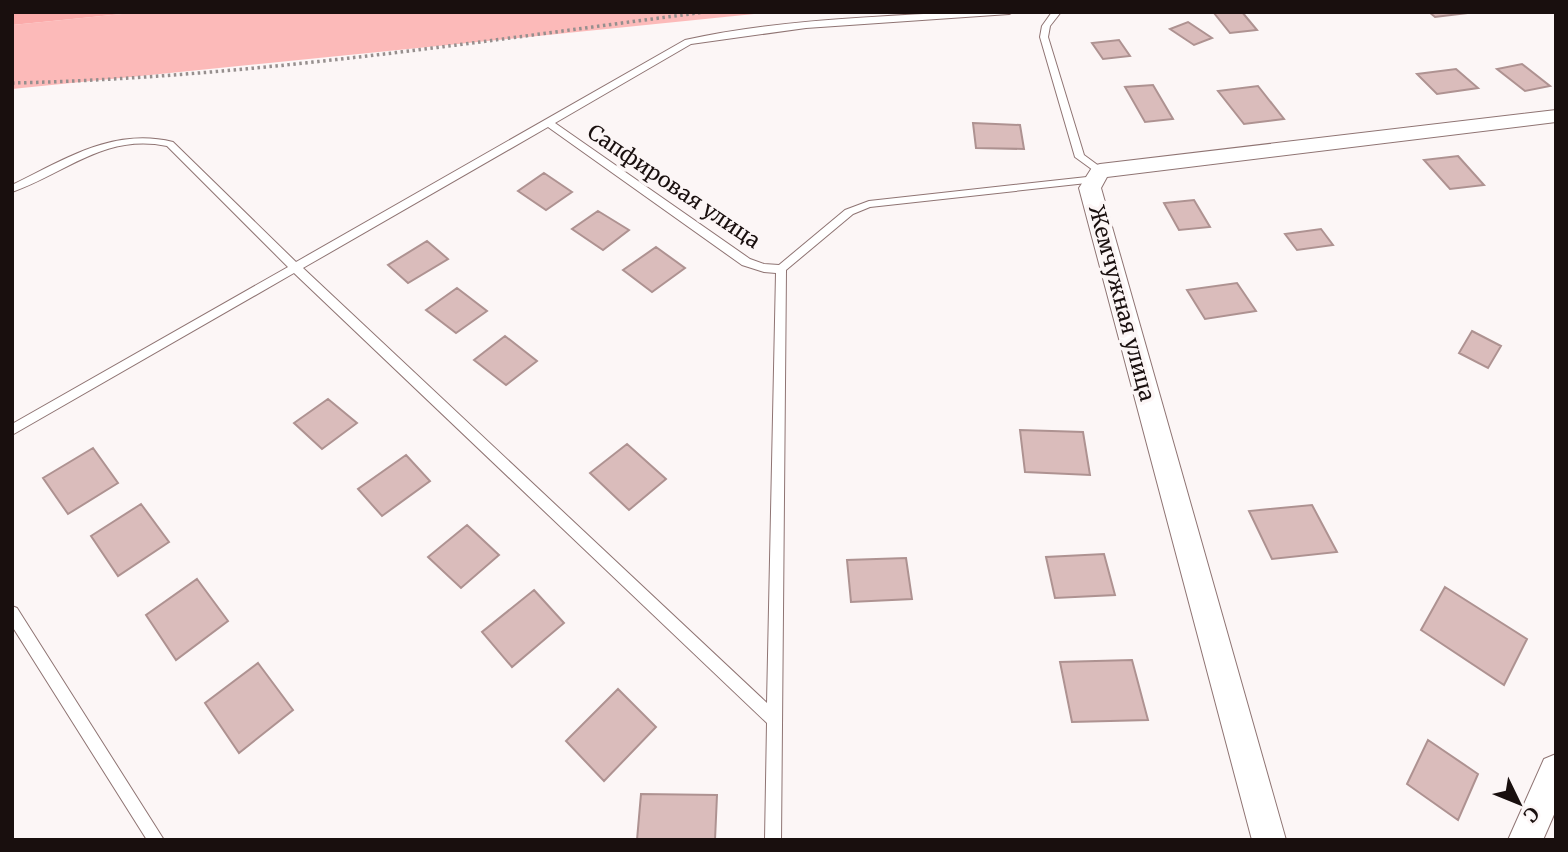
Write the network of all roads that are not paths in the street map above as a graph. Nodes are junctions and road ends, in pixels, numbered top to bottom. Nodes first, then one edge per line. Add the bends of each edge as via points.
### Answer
1 (1009, 12) edge
2 (1057, 12) edge
3 (1556, 116) edge
4 (549, 123) junction
5 (1098, 175) junction
6 (12, 189) edge
7 (296, 268) junction
8 (781, 269) junction
9 (12, 429) edge
10 (12, 613) edge
11 (775, 720) junction
12 (1556, 771) edge
13 (156, 840) edge
14 (773, 840) edge
15 (1269, 840) edge
16 (1525, 840) edge

1 - 4 lane via 835,24 688,42
2 - 5 lane via 1044,37 1080,157
3 - 5 street
4 - 7 lane
4 - 8 lane, Сапфировая улица via 746,262
5 - 8 lane via 869,204 849,212
5 - 15 street, Жемчужная улица via 1090,188
6 - 7 lane via 110,144 154,139 170,144
7 - 9 lane
7 - 11 lane
8 - 11 lane
10 - 13 lane
11 - 14 lane
12 - 16 street

